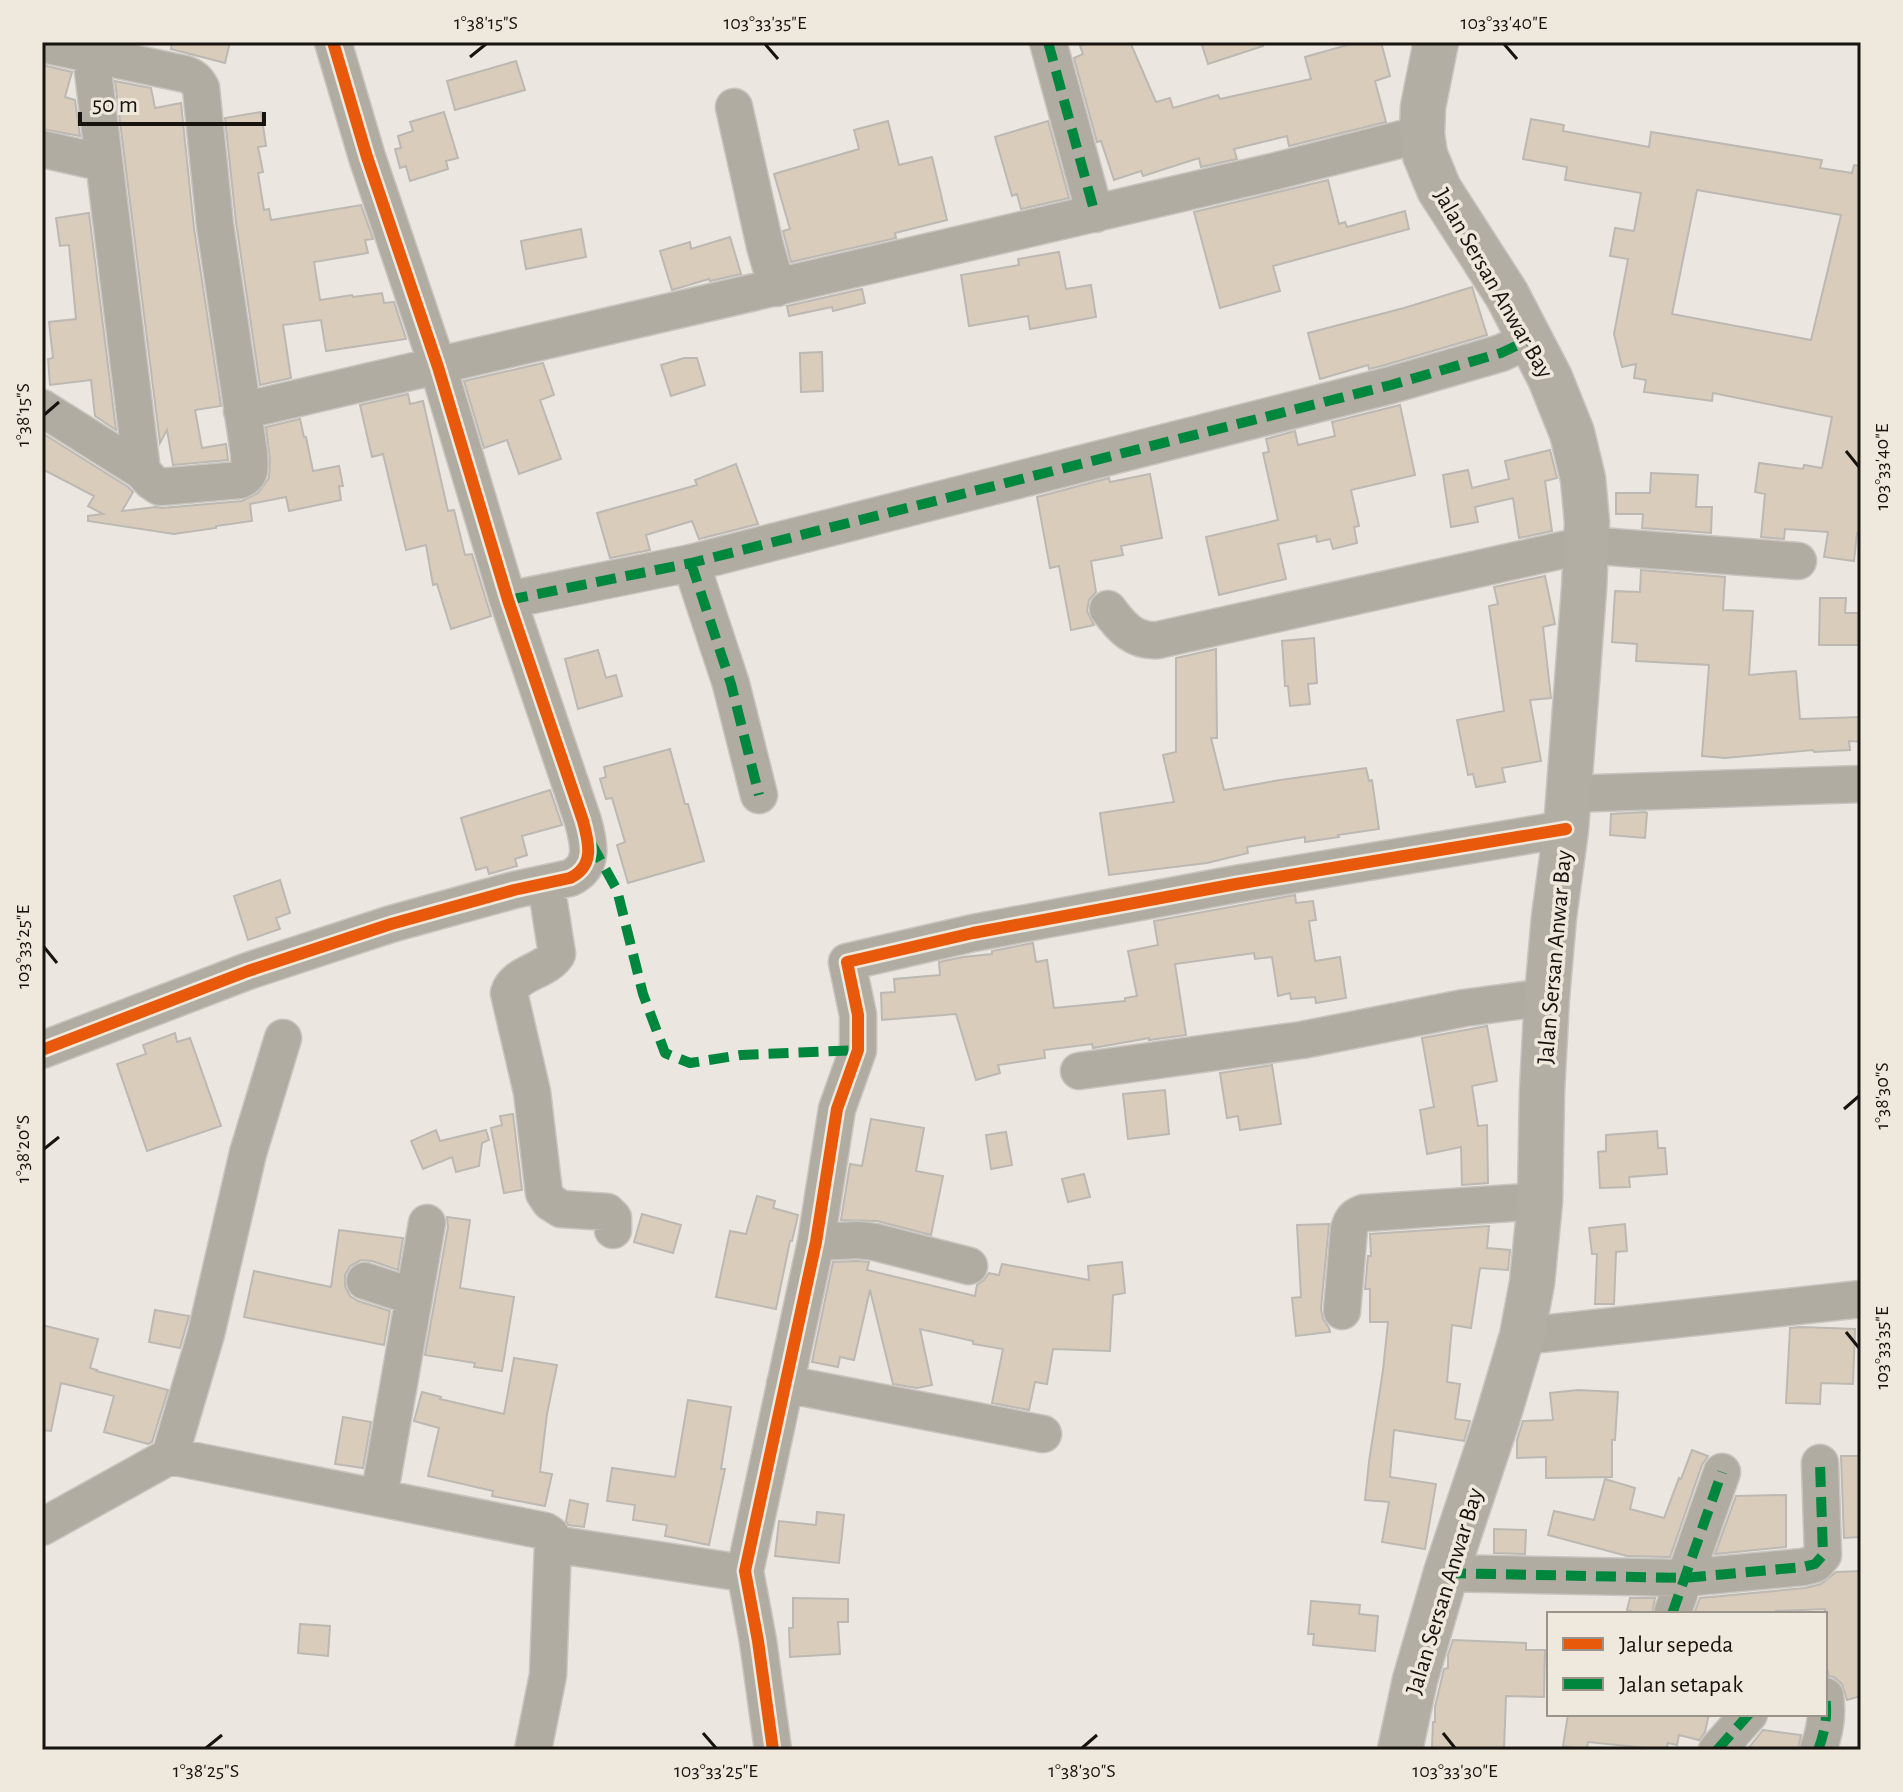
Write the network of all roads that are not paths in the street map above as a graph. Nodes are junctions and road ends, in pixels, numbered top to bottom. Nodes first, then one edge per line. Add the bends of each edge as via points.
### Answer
1 (333, 42) edge
2 (1048, 42) edge
3 (1436, 42) edge
4 (42, 44) edge
5 (91, 55) junction
6 (734, 107) dead end
7 (1422, 134) junction
8 (42, 149) edge
9 (104, 163) junction
10 (1095, 214) junction
11 (777, 288) junction
12 (1531, 339) junction
13 (438, 367) junction
14 (42, 408) edge
15 (242, 411) junction
16 (142, 471) junction
17 (1585, 545) junction
18 (1798, 561) dead end
19 (691, 563) junction
20 (508, 600) junction
21 (1108, 609) dead end
22 (1861, 784) edge
23 (759, 795) dead end
24 (1567, 812) junction
25 (546, 884) junction
26 (1547, 997) junction
27 (283, 1038) dead end
28 (42, 1050) edge
29 (1079, 1071) dead end
30 (1540, 1201) junction
31 (427, 1223) dead end
32 (613, 1230) dead end
33 (816, 1242) junction
34 (969, 1266) dead end
35 (365, 1281) dead end
36 (414, 1297) junction
37 (1861, 1299) edge
38 (1342, 1311) dead end
39 (1522, 1336) junction
40 (785, 1384) junction
41 (1043, 1434) dead end
42 (170, 1456) junction
43 (1820, 1463) dead end
44 (1722, 1472) dead end
45 (379, 1497) junction
46 (42, 1527) edge
47 (553, 1544) junction
48 (745, 1571) junction
49 (1446, 1573) junction
50 (1684, 1578) junction
51 (1673, 1612) edge
52 (1747, 1716) edge
53 (1826, 1716) edge
54 (533, 1750) edge
55 (773, 1750) edge
56 (1400, 1750) edge
57 (1717, 1750) edge
58 (1818, 1750) edge

1 - 13 street
2 - 10 street
3 - 7 main road, Jalan Sersan Anwar Bay
4 - 5 street
5 - 9 street
5 - 15 street via 185,74 199,83
6 - 11 street
7 - 10 street
7 - 12 main road, Jalan Sersan Anwar Bay via 1439,189
8 - 9 street
9 - 16 street
10 - 11 street
11 - 13 street
12 - 17 main road, Jalan Sersan Anwar Bay via 1572,433 1583,479
12 - 19 street via 1391,385
13 - 15 street
13 - 20 street
14 - 16 street
15 - 16 street via 250,471 246,477 164,488
17 - 18 street
17 - 21 street via 1158,640 1134,636
17 - 24 main road, Jalan Sersan Anwar Bay
19 - 20 street
19 - 23 street via 731,684
20 - 25 street via 587,837 583,870
22 - 24 street
24 - 26 main road, Jalan Sersan Anwar Bay
24 - 33 street via 847,962 858,1015 858,1050 837,1109
25 - 28 street via 391,924 248,971
25 - 32 street via 557,954 513,983 509,993 532,1092 544,1193 561,1209 607,1212
26 - 29 street via 1302,1040
26 - 30 main road, Jalan Sersan Anwar Bay
27 - 42 street
30 - 38 street via 1357,1215 1349,1229
30 - 39 main road, Jalan Sersan Anwar Bay
31 - 36 street
33 - 34 street via 875,1242
33 - 40 street
35 - 36 street
36 - 45 street
37 - 39 street
39 - 49 main road, Jalan Sersan Anwar Bay
40 - 41 street
40 - 48 street
42 - 45 street
42 - 46 street
43 - 50 street via 1819,1562
44 - 50 street
45 - 47 street via 545,1531
47 - 48 street
47 - 54 street via 548,1675
48 - 55 street
49 - 50 street
49 - 56 main road, Jalan Sersan Anwar Bay
50 - 51 street
52 - 57 street
53 - 58 street

